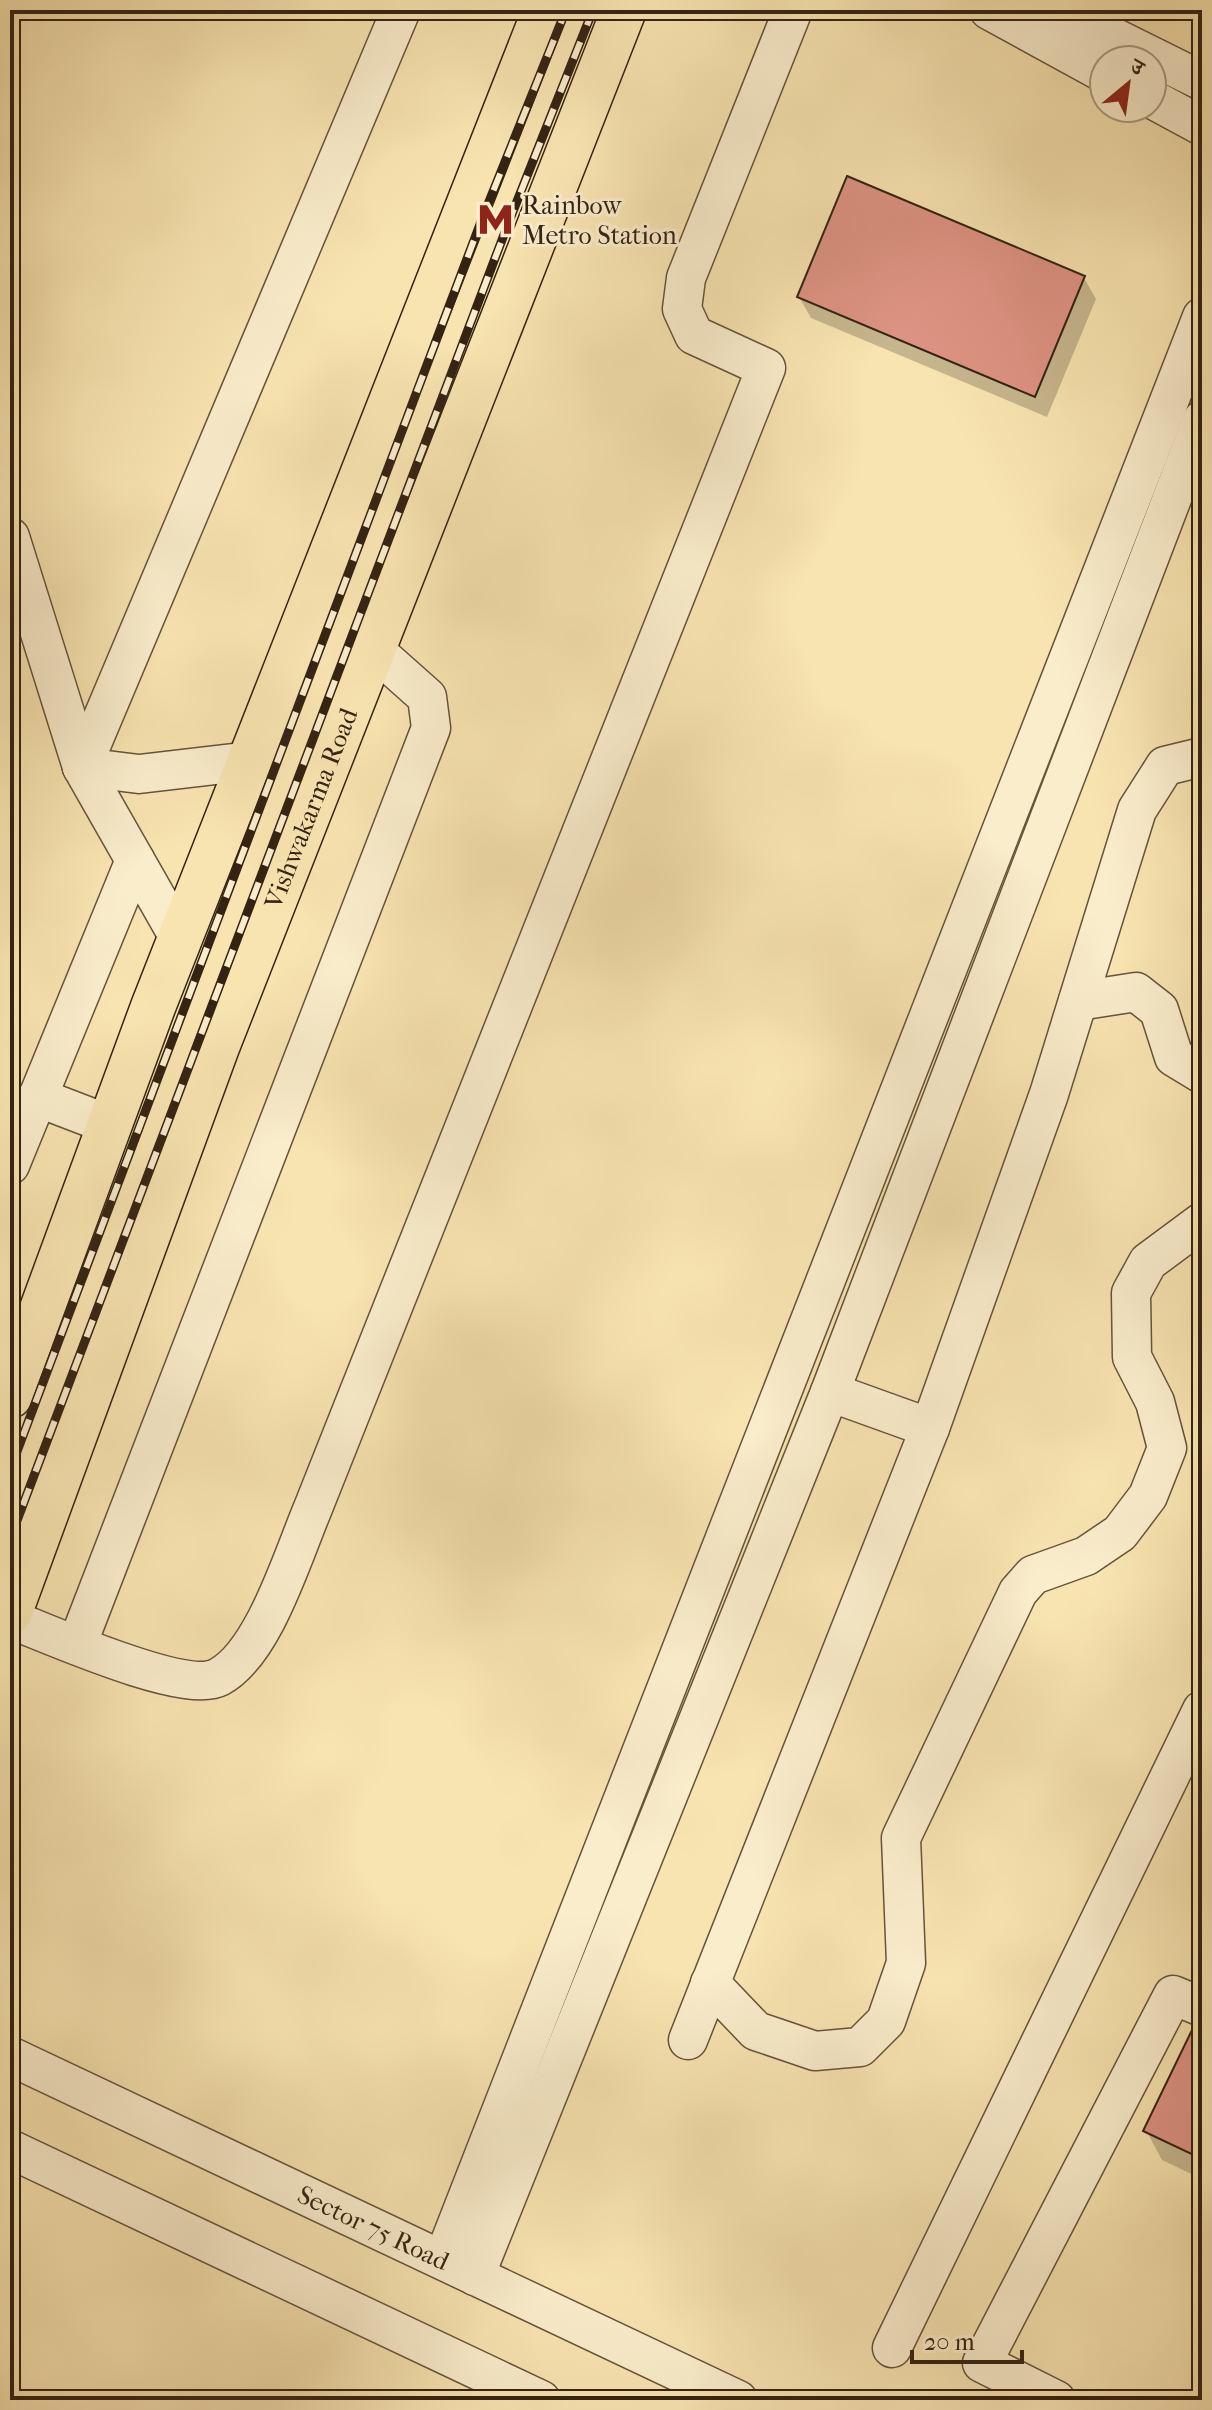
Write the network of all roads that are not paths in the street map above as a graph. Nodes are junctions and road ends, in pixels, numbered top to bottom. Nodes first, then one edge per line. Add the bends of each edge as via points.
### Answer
1 (401, 10) edge
2 (545, 10) edge
3 (624, 10) edge
4 (793, 10) edge
5 (989, 10) edge
6 (1059, 10) edge
7 (1088, 64) edge
8 (1202, 81) edge
9 (1168, 108) edge
10 (1202, 126) edge
11 (1202, 317) edge
12 (1202, 420) edge
13 (10, 537) edge
14 (373, 649) junction
15 (1202, 757) edge
16 (250, 761) junction
17 (82, 767) junction
18 (135, 860) junction
19 (180, 939) junction
20 (1078, 1001) junction
21 (1202, 1074) edge
22 (37, 1097) junction
23 (110, 1125) junction
24 (10, 1165) edge
25 (1202, 1222) edge
26 (830, 1392) junction
27 (10, 1396) edge
28 (930, 1428) junction
29 (10, 1612) edge
30 (10, 1619) edge
31 (77, 1645) junction
32 (1202, 1710) edge
33 (710, 1983) junction
34 (1202, 2007) edge
35 (688, 2040) dead end
36 (10, 2056) edge
37 (10, 2149) edge
38 (459, 2268) junction
39 (892, 2348) dead end
40 (541, 2400) edge
41 (738, 2400) edge
42 (1056, 2400) edge

1 - 17 street
2 - 16 main road
3 - 14 main road, Vishwakarma Road
4 - 31 street via 686,278 682,309 694,335 766,368 260,1633 241,1659 217,1678 175,1679
5 - 7 street
6 - 8 street
9 - 10 street
11 - 38 street
12 - 26 street
13 - 17 street
14 - 29 main road, Vishwakarma Road via 211,1062
14 - 31 street via 427,697 431,728
15 - 20 street via 1165,766 1137,810
16 - 17 street via 139,774
16 - 19 main road
17 - 18 street
18 - 19 street
18 - 22 street
19 - 23 main road
20 - 21 street via 1136,992 1159,1010 1174,1057
20 - 28 street
22 - 23 street
22 - 24 street
23 - 27 main road
25 - 33 street via 1148,1262 1131,1293 1132,1357 1155,1402 1167,1448 1148,1496 1120,1533 1086,1556 1033,1575 1018,1592 901,1838 906,1963 886,2021 860,2047 815,2051 756,2031
26 - 28 street
26 - 38 street
28 - 33 street
30 - 31 street
32 - 39 street
33 - 35 street
34 - 42 street via 1173,1995 982,2363
36 - 38 street, Sector 75 Road
37 - 40 street
38 - 41 street, Sector 75 Road

